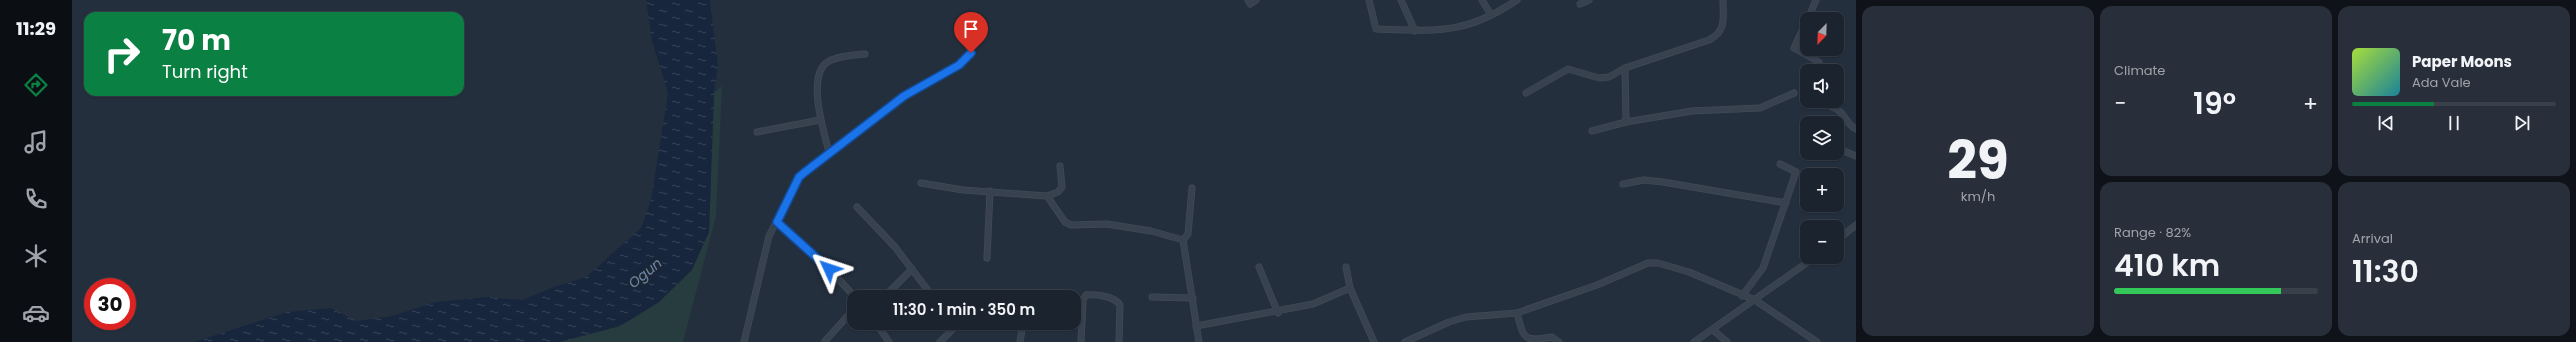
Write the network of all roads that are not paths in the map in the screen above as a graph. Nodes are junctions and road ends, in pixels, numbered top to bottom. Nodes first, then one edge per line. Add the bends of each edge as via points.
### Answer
1 (1248, 0) edge
2 (1256, 0) edge
3 (1369, 0) edge
4 (1401, 0) edge
5 (1482, 0) edge
6 (1517, 0) edge
7 (1590, 0) edge
8 (1723, 0) edge
9 (1816, 0) edge
10 (1580, 4) dead end
11 (1811, 12) edge
12 (1491, 15) junction
13 (961, 20) dead end
14 (1415, 31) junction
15 (1800, 35) edge
16 (1800, 51) edge
17 (865, 54) dead end
18 (1809, 56) edge
19 (1820, 62) dead end
20 (1625, 68) junction
21 (1526, 93) dead end
22 (1794, 93) dead end
23 (1835, 108) edge
24 (820, 120) junction
25 (1626, 122) junction
26 (1856, 129) edge
27 (1592, 130) dead end
28 (757, 132) dead end
29 (1844, 151) edge
30 (829, 152) junction
31 (1856, 156) edge
32 (1780, 164) dead end
33 (1060, 166) dead end
34 (921, 183) dead end
35 (1623, 184) dead end
36 (1192, 188) dead end
37 (990, 191) junction
38 (1047, 196) junction
39 (1786, 203) junction
40 (857, 207) dead end
41 (777, 222) junction
42 (1856, 226) edge
43 (1844, 235) edge
44 (1183, 240) junction
45 (987, 258) dead end
46 (1805, 264) edge
47 (1259, 267) dead end
48 (1346, 267) dead end
49 (912, 269) junction
50 (1350, 288) junction
51 (848, 290) edge
52 (891, 290) edge
53 (927, 290) edge
54 (1742, 296) junction
55 (1152, 297) dead end
56 (1193, 298) junction
57 (1755, 300) junction
58 (1278, 313) junction
59 (1517, 313) junction
60 (847, 317) edge
61 (1196, 326) junction
62 (881, 330) edge
63 (952, 330) edge
64 (1022, 330) edge
65 (1712, 330) junction
66 (825, 341) dead end
67 (744, 342) edge
68 (889, 342) edge
69 (940, 342) edge
70 (1020, 342) edge
71 (1082, 342) edge
72 (1118, 342) edge
73 (1199, 342) edge
74 (1374, 342) edge
75 (1405, 342) edge
76 (1559, 342) edge
77 (1694, 342) edge
78 (1727, 342) edge
79 (1817, 342) edge

1 - 2 street via 1250,4
3 - 14 street via 1376,29
4 - 14 street
5 - 12 street
6 - 12 street
7 - 10 street
8 - 20 street via 1724,26 1715,37
9 - 11 street
12 - 14 street via 1455,29
13 - 30 street via 971,53 968,58 904,96
15 - 16 street via 1794,48
17 - 24 street via 826,63 818,78
18 - 19 street
20 - 21 street via 1604,78 1568,69
20 - 25 street
22 - 25 street via 1760,108 1705,110
23 - 26 street via 1841,110 1850,126
24 - 28 street
24 - 30 street
25 - 27 street
29 - 31 street
30 - 41 street via 799,177
32 - 39 street via 1796,172
33 - 38 street via 1062,187 1058,192
34 - 37 street
35 - 39 street via 1644,180 1663,182
36 - 44 street via 1188,234
37 - 38 street
37 - 45 street
38 - 44 street via 1065,222 1071,225 1107,224 1151,231
39 - 54 street via 1763,268
40 - 49 street
41 - 51 street
41 - 67 street via 769,236
42 - 43 street
44 - 56 street
46 - 57 street
47 - 58 street
48 - 50 street
49 - 52 street
49 - 53 street
50 - 58 street via 1313,304
50 - 74 street
54 - 57 street
54 - 59 street via 1688,272 1658,263 1648,263 1597,285
55 - 56 street
56 - 61 street
57 - 65 street
57 - 79 street
58 - 61 street
59 - 75 street via 1466,317
59 - 76 street via 1522,330 1528,339 1532,341 1552,337
60 - 66 street
61 - 73 street
62 - 68 street
63 - 69 street
64 - 70 street
65 - 77 street
65 - 78 street
71 - 72 street via 1083,300 1086,295 1092,294 1113,300 1120,305

